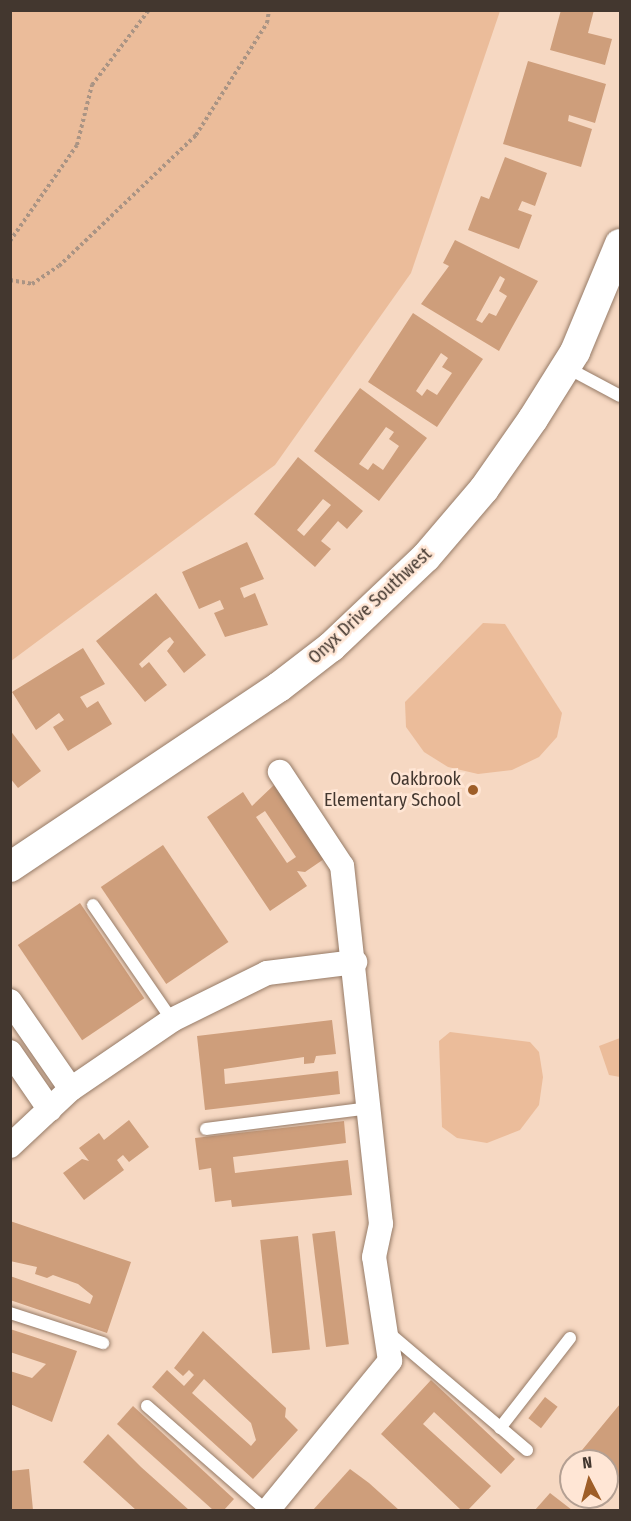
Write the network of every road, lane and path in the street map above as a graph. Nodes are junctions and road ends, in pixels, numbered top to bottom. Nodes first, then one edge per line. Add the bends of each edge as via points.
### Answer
1 (148, 10) edge
2 (269, 10) edge
3 (11, 239) edge
4 (621, 244) edge
5 (10, 280) edge
6 (566, 366) junction
7 (621, 396) edge
8 (280, 772) dead end
9 (10, 867) edge
10 (93, 905) dead end
11 (355, 962) junction
12 (10, 1001) edge
13 (172, 1020) junction
14 (10, 1052) edge
15 (71, 1089) junction
16 (370, 1108) junction
17 (50, 1110) junction
18 (206, 1129) dead end
19 (10, 1146) edge
20 (10, 1313) edge
21 (386, 1330) junction
22 (570, 1338) dead end
23 (103, 1343) dead end
24 (147, 1406) dead end
25 (500, 1428) junction
26 (527, 1450) dead end
27 (267, 1510) edge

1 - 3 path via 93,85 77,146
2 - 5 path via 267,23 196,135 60,266 32,284
4 - 6 street, Onyx Drive Southwest
6 - 7 lane
6 - 9 street, Onyx Drive Southwest via 484,489 426,557 331,647
8 - 11 street via 342,866
10 - 13 lane
11 - 13 street via 267,973
11 - 16 street
12 - 15 street
13 - 15 street
14 - 17 street
15 - 17 street
16 - 18 lane
16 - 21 street via 381,1224 374,1257
17 - 19 street
20 - 23 lane
21 - 25 lane
21 - 27 street via 390,1361
22 - 25 lane
24 - 27 lane
25 - 26 lane

